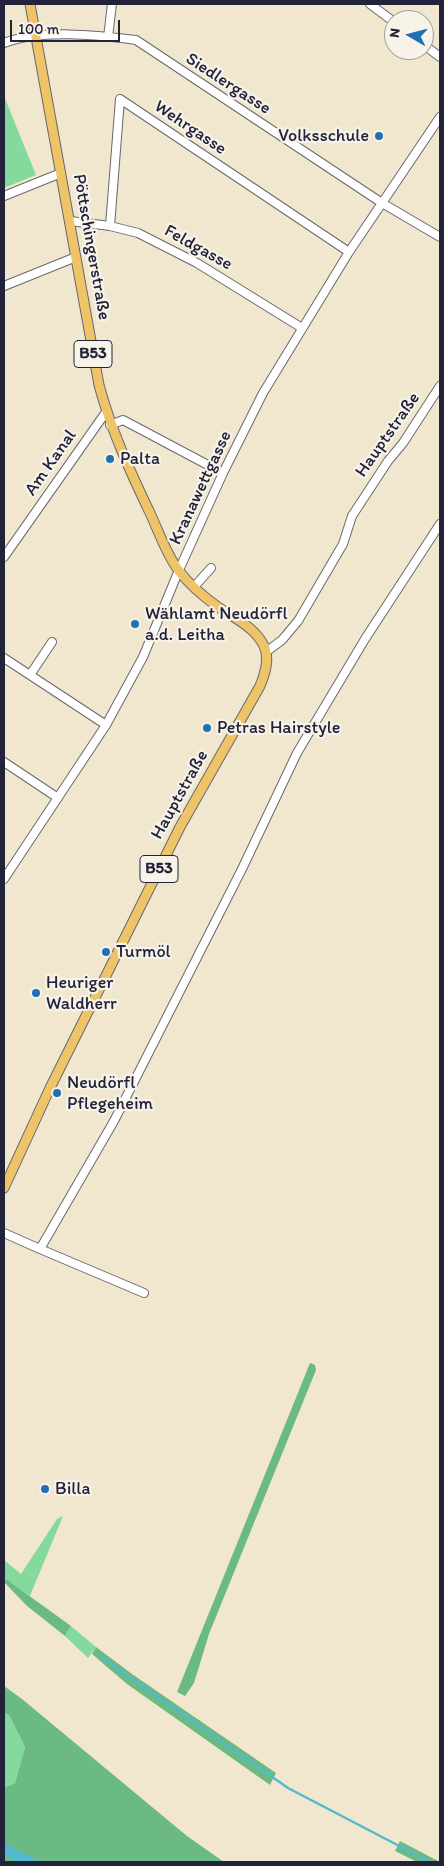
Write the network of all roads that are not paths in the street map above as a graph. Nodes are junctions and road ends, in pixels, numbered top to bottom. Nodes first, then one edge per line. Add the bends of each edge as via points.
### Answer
1 (30, 4) edge
2 (112, 4) edge
3 (370, 4) edge
4 (384, 14) edge
5 (36, 35) junction
6 (108, 37) junction
7 (4, 43) edge
8 (440, 117) edge
9 (61, 173) junction
10 (4, 196) edge
11 (382, 203) junction
12 (70, 222) junction
13 (110, 226) junction
14 (440, 237) edge
15 (350, 252) junction
16 (76, 257) junction
17 (4, 286) edge
18 (302, 328) junction
19 (440, 386) edge
20 (106, 412) junction
21 (110, 425) junction
22 (223, 473) junction
23 (440, 524) edge
24 (4, 557) edge
25 (211, 568) dead end
26 (179, 570) junction
27 (194, 587) junction
28 (52, 642) dead end
29 (266, 652) junction
30 (4, 658) edge
31 (30, 675) junction
32 (106, 725) junction
33 (4, 762) edge
34 (58, 798) junction
35 (4, 864) edge
36 (11, 868) junction
37 (4, 879) edge
38 (4, 1188) edge
39 (4, 1233) edge
40 (40, 1249) junction
41 (144, 1293) dead end

1 - 5 main road, Pöttschingerstraße / B53
2 - 6 street
3 - 4 street
5 - 6 street, Siedlergasse
5 - 7 street, Siedlergasse
5 - 9 main road, Pöttschingerstraße / B53
6 - 11 street, Siedlergasse via 136,40
8 - 11 street, Kranawettgasse
9 - 10 street
9 - 12 main road, Pöttschingerstraße / B53
11 - 14 street, Siedlergasse
11 - 15 street, Kranawettgasse
12 - 13 street, Feldgasse
12 - 16 main road, Pöttschingerstraße / B53
13 - 15 street, Wehrgasse via 120,99
13 - 18 street, Feldgasse via 138,233 197,263
15 - 18 street, Kranawettgasse
16 - 17 street
16 - 20 main road, Pöttschingerstraße / B53
18 - 22 street, Kranawettgasse via 263,392
19 - 29 street, Hauptstraße via 352,516 343,544 298,621 282,640
20 - 21 main road, Pöttschingerstraße / B53
20 - 24 street, Am Kanal
21 - 22 street via 123,420
21 - 26 main road, Pöttschingerstraße / B53
22 - 26 street, Kranawettgasse
23 - 40 street via 297,752 242,870 114,1121
25 - 27 street
26 - 27 main road, Pöttschingerstraße / B53
26 - 32 street, Kranawettgasse via 143,657
27 - 29 main road, Pöttschingerstraße / B53 via 252,630
28 - 31 street
29 - 38 main road, Hauptstraße / B53 via 265,674 260,686 180,827
30 - 31 street
31 - 32 street
32 - 34 street, Kranawettgasse
33 - 34 street
34 - 36 street, Kranawettgasse
35 - 36 street
36 - 37 street, Kranawettgasse
39 - 40 street
40 - 41 street

